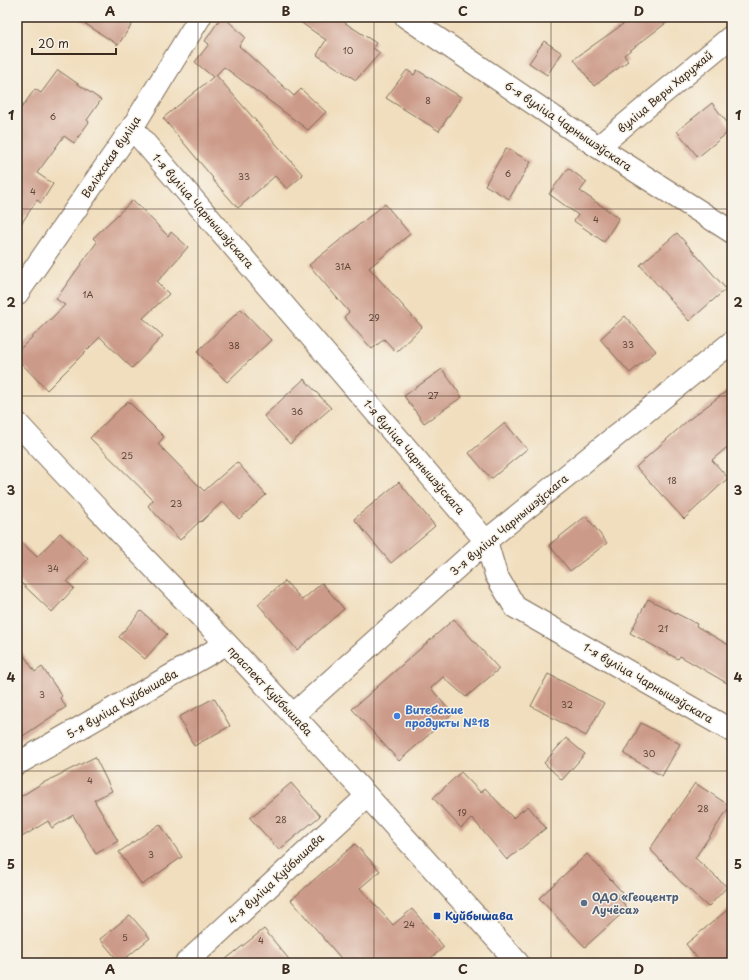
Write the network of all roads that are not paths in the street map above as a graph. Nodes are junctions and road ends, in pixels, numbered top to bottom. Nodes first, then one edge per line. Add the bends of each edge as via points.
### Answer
1 (200, 17) edge
2 (406, 17) edge
3 (732, 36) edge
4 (132, 128) junction
5 (598, 147) junction
6 (732, 232) edge
7 (17, 294) edge
8 (732, 342) edge
9 (17, 423) edge
10 (486, 541) junction
11 (226, 644) junction
12 (293, 715) junction
13 (732, 731) edge
14 (17, 764) edge
15 (367, 796) junction
16 (186, 963) edge
17 (518, 963) edge

1 - 4 street, Веліжская вуліца
2 - 5 street, 6-я вуліца Чарнышэўскага
3 - 5 street, вуліца Веры Харужай
4 - 7 street, Веліжская вуліца
4 - 10 street, 1-я вуліца Чарнышэўскага
5 - 6 street, 6-я вуліца Чарнышэўскага
8 - 10 street, 3-я вуліца Чарнышэўскага
9 - 11 street, праспект Куйбышава
10 - 12 street, 3-я вуліца Чарнышэўскага
10 - 13 street, 1-я вуліца Чарнышэўскага via 496,575 515,607
11 - 12 street, праспект Куйбышава
11 - 14 street, 5-я вуліца Куйбышава
12 - 15 street, праспект Куйбышава
15 - 16 street, 4-я вуліца Куйбышава
15 - 17 street, праспект Куйбышава

